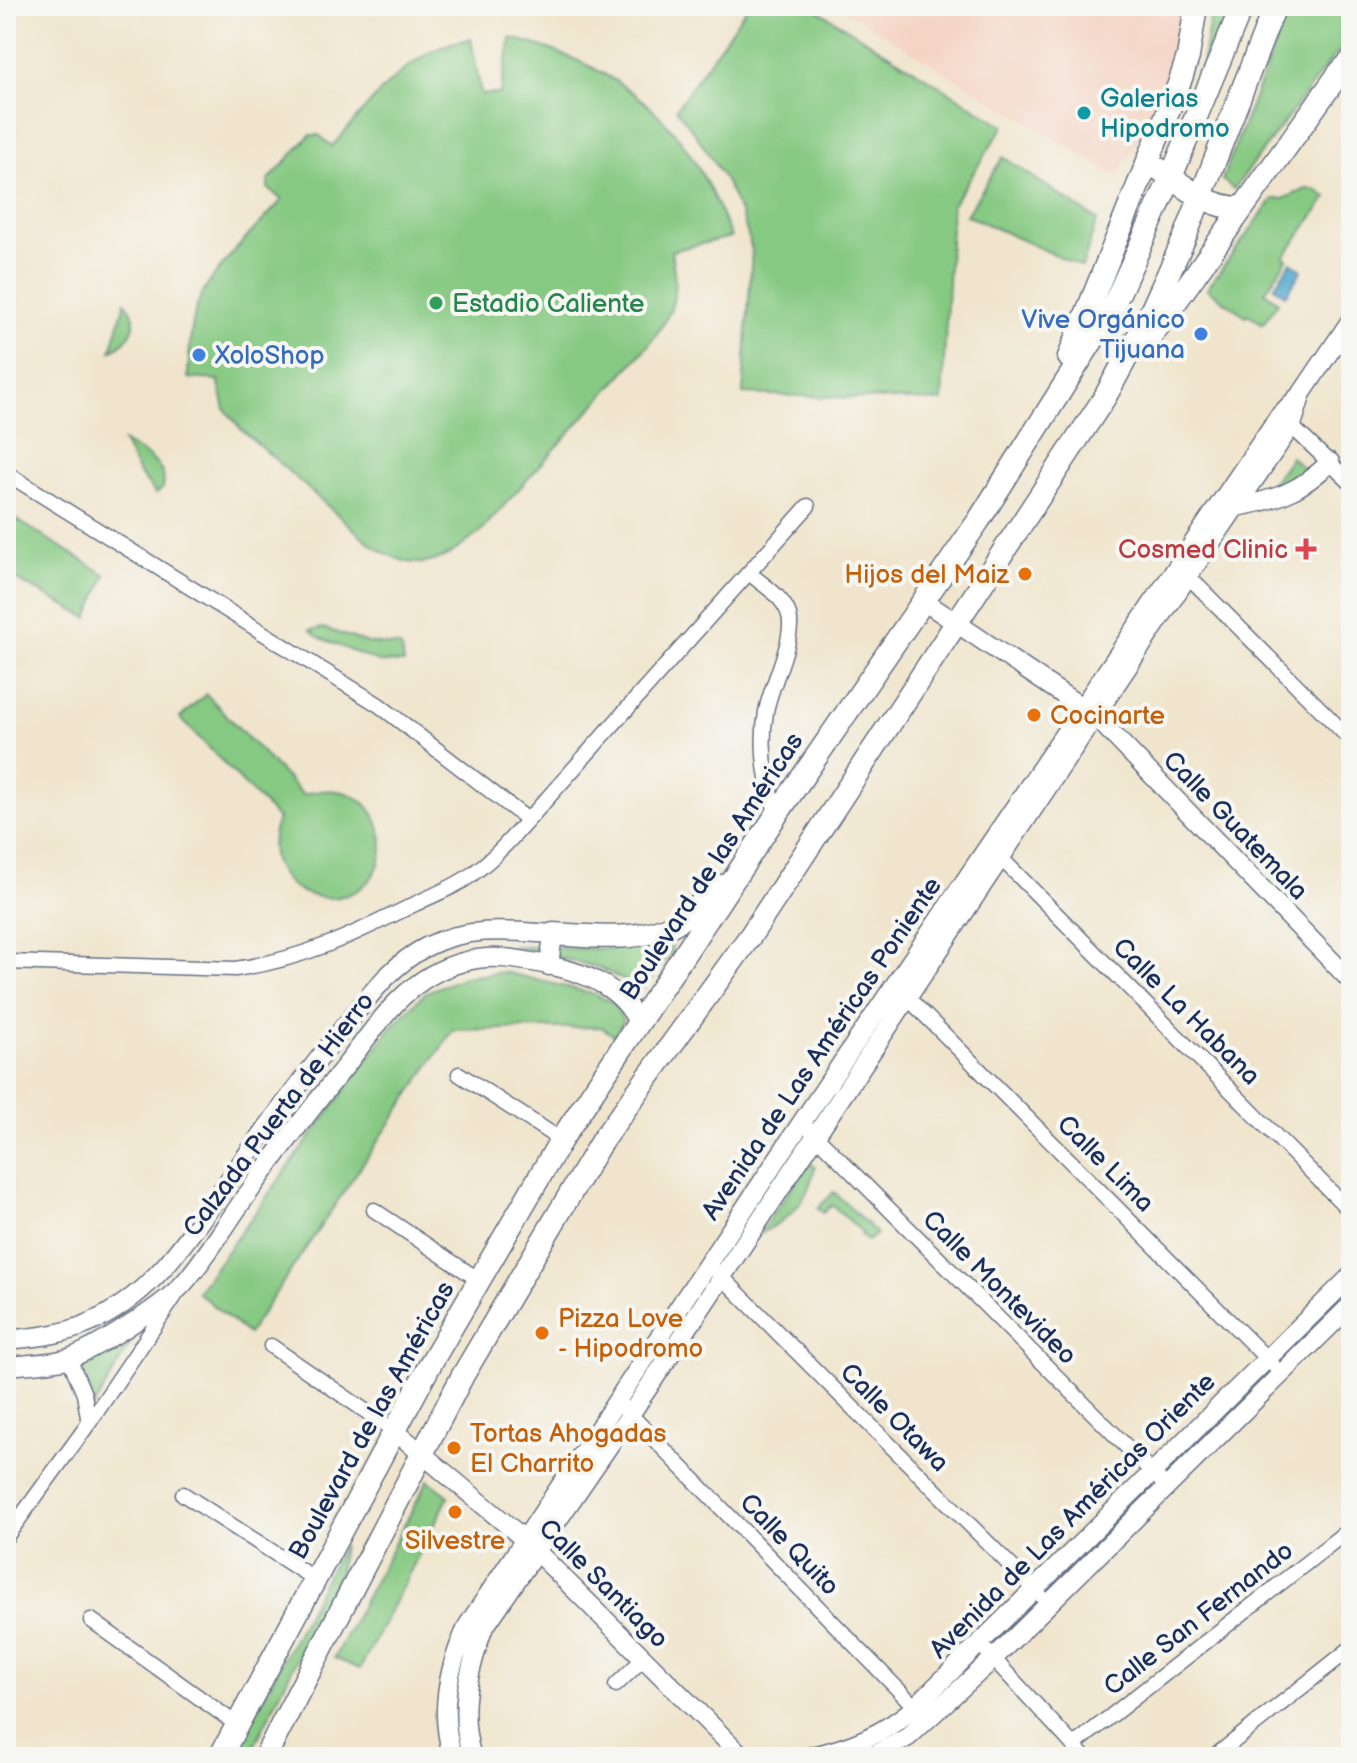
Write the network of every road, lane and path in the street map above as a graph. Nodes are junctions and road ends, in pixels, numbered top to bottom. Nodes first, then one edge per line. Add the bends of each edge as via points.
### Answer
1 (1196, 6) edge
2 (1242, 6) edge
3 (1275, 6) edge
4 (1351, 61) edge
5 (1148, 161) junction
6 (1171, 177) junction
7 (1199, 196) junction
8 (1241, 208) junction
9 (1351, 320) edge
10 (1105, 397) junction
11 (1286, 420) junction
12 (1038, 429) junction
13 (1330, 462) junction
14 (6, 473) edge
15 (1351, 483) edge
16 (808, 506) dead end
17 (1236, 507) junction
18 (1183, 571) junction
19 (749, 573) junction
20 (922, 600) junction
21 (956, 624) junction
22 (1088, 711) junction
23 (1351, 740) edge
24 (777, 814) junction
25 (528, 820) junction
26 (994, 851) junction
27 (741, 870) junction
28 (553, 934) junction
29 (6, 962) edge
30 (549, 966) junction
31 (1351, 981) edge
32 (902, 992) junction
33 (639, 1025) junction
34 (459, 1074) dead end
35 (808, 1128) junction
36 (561, 1140) junction
37 (239, 1166) junction
38 (258, 1179) junction
39 (374, 1210) dead end
40 (1351, 1212) edge
41 (708, 1263) junction
42 (1351, 1276) edge
43 (722, 1277) junction
44 (479, 1280) junction
45 (182, 1285) junction
46 (1351, 1305) edge
47 (58, 1335) junction
48 (6, 1340) edge
49 (271, 1346) dead end
50 (69, 1358) junction
51 (1267, 1359) junction
52 (6, 1366) edge
53 (1283, 1373) junction
54 (624, 1409) junction
55 (89, 1423) junction
56 (396, 1432) junction
57 (422, 1453) junction
58 (1151, 1472) junction
59 (1166, 1486) junction
60 (183, 1494) dead end
61 (1351, 1528) edge
62 (6, 1537) edge
63 (531, 1545) junction
64 (316, 1580) junction
65 (1034, 1589) junction
66 (1048, 1604) junction
67 (91, 1620) dead end
68 (979, 1643) junction
69 (1351, 1648) edge
70 (994, 1658) junction
71 (643, 1659) junction
72 (616, 1685) dead end
73 (454, 1708) junction
74 (921, 1713) junction
75 (236, 1724) junction
76 (1074, 1745) junction
77 (220, 1757) edge
78 (265, 1757) edge
79 (453, 1757) edge
80 (472, 1757) edge
81 (743, 1757) edge
82 (808, 1757) edge
83 (871, 1757) edge
84 (1084, 1757) edge
85 (1214, 1757) edge

1 - 5 main road via 1184,71
2 - 6 main road, Boulevard de las Américas
3 - 7 main road
4 - 8 main road
5 - 6 main road
5 - 12 main road
6 - 7 main road
6 - 12 main road, Boulevard de las Américas via 1111,311
7 - 8 main road via 1224,208
7 - 10 main road via 1153,306
8 - 10 main road
9 - 11 street, Avenida de Las Américas Poniente
10 - 21 main road
11 - 13 street
11 - 17 street, Avenida de Las Américas Poniente
11 - 18 street, Avenida de Las Américas Poniente
12 - 20 main road, Boulevard de las Américas
13 - 15 street
13 - 17 street via 1301,487
14 - 25 street via 379,705
16 - 19 street
17 - 18 street, Avenida de Las Américas Poniente
18 - 22 street, Avenida de Las Américas Poniente
18 - 23 street
19 - 24 street via 778,597 791,627 766,711 763,749
19 - 25 street
20 - 21 street, Calle Guatemala
20 - 24 main road, Boulevard de las Américas
21 - 22 street, Calle Guatemala
21 - 57 main road via 751,935 601,1142
22 - 26 street, Avenida de Las Américas Poniente
22 - 31 street, Calle Guatemala
24 - 27 main road, Boulevard de las Américas
25 - 29 street via 463,880 349,937 271,964 235,969
26 - 32 street, Avenida de Las Américas Poniente
26 - 40 street, Calle La Habana
27 - 28 main road via 685,917 662,929 627,936
27 - 33 main road, Boulevard de las Américas
28 - 30 street
28 - 37 street, Calzada Puerta de Hierro via 483,931 454,936 404,961 302,1079
30 - 33 street, Calzada Puerta de Hierro via 586,975 610,988 629,1004
30 - 38 street, Calzada Puerta de Hierro via 491,957 462,962 410,988 377,1023
32 - 35 street, Avenida de Las Américas Poniente
32 - 51 street, Calle Lima
33 - 36 main road, Boulevard de las Américas
34 - 36 street
35 - 41 street, Avenida de Las Américas Poniente
35 - 43 street, Avenida de Las Américas Poniente
35 - 58 street, Calle Montevideo
36 - 44 main road, Boulevard de las Américas
37 - 38 street
37 - 47 street, Calzada Puerta de Hierro via 164,1270 100,1318
38 - 45 street, Calzada Puerta de Hierro
39 - 44 street
41 - 43 street, Calle Otawa
41 - 54 street, Avenida de Las Américas Poniente
42 - 51 street, Avenida de Las Américas Oriente
43 - 54 street, Avenida de Las Américas Poniente
43 - 65 street, Calle Otawa
44 - 56 main road, Boulevard de las Américas
45 - 50 street, Calzada Puerta de Hierro via 114,1336
45 - 55 street
46 - 53 street, Avenida de Las Américas Oriente
47 - 48 street, Calzada Puerta de Hierro
47 - 50 street
49 - 56 street
50 - 52 street, Calzada Puerta de Hierro
50 - 55 street
51 - 53 street, Calle Lima
51 - 58 street, Avenida de Las Américas Oriente
53 - 59 street, Avenida de Las Américas Oriente
54 - 63 street, Avenida de Las Américas Poniente
54 - 74 street, Calle Quito
55 - 62 street
56 - 57 street, Calle Santiago
56 - 64 main road, Boulevard de las Américas
57 - 63 street, Calle Santiago
57 - 78 main road
58 - 59 street, Calle Montevideo
58 - 65 street, Avenida de Las Américas Oriente
59 - 66 street, Avenida de Las Américas Oriente
60 - 64 street
61 - 76 street, Calle San Fernando
63 - 71 street, Calle Santiago
63 - 73 street, Avenida de Las Américas Poniente via 468,1625 449,1672
64 - 75 main road, Boulevard de las Américas
65 - 66 street, Calle Otawa
65 - 68 street, Avenida de Las Américas Oriente
66 - 70 street, Avenida de Las Américas Oriente
67 - 75 street
68 - 70 street
68 - 74 street, Avenida de Las Américas Oriente
69 - 85 street
70 - 74 street, Avenida de Las Américas Oriente
70 - 76 street
71 - 72 street
71 - 81 street, Calle Santiago
73 - 79 street, Avenida de Las Américas Poniente via 447,1739
73 - 80 street, Avenida de Las Américas Poniente
74 - 82 street, Avenida de Las Américas Oriente via 877,1735
74 - 83 street, Avenida de Las Américas Oriente via 908,1737
75 - 77 main road, Boulevard de las Américas
76 - 84 street

